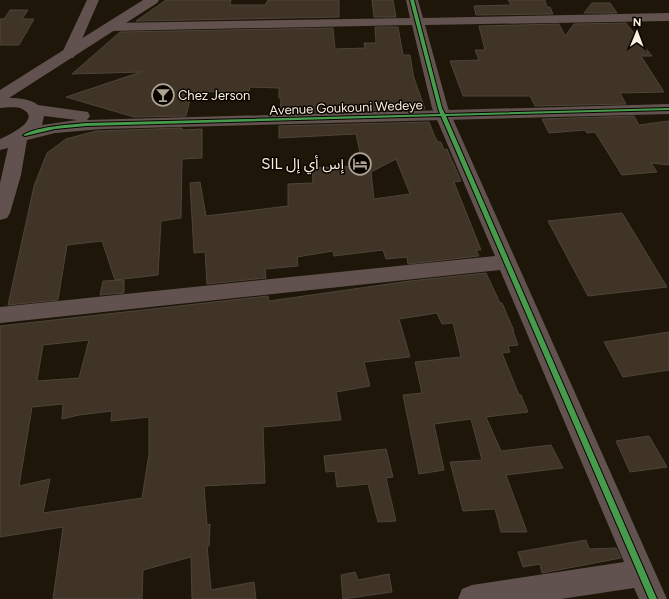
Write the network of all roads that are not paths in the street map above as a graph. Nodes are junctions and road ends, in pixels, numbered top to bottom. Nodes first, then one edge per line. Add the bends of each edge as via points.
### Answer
1 (93, 0) edge
2 (152, 0) edge
3 (412, 0) edge
4 (669, 17) edge
5 (417, 22) junction
6 (111, 27) junction
7 (68, 55) junction
8 (37, 74) junction
9 (0, 97) edge
10 (669, 102) edge
11 (0, 103) edge
12 (33, 108) junction
13 (669, 109) edge
14 (442, 111) junction
15 (22, 137) junction
16 (0, 145) edge
17 (1, 199) edge
18 (507, 262) junction
19 (0, 315) edge
20 (641, 573) junction
21 (472, 599) edge
22 (653, 599) edge

1 - 7 street
2 - 6 street
3 - 5 street
4 - 5 street
5 - 6 street
5 - 14 street
6 - 7 street
7 - 8 street
8 - 9 street
8 - 12 street
10 - 14 street, Avenue Goukouni Wedeye
11 - 12 street, Avenue Goukouni Wedeye via 22,103
12 - 14 street, Avenue Goukouni Wedeye via 83,116
12 - 15 street via 38,119 36,125
13 - 14 street, Avenue Goukouni Wedeye
14 - 15 street, Avenue Goukouni Wedeye via 90,126 53,129
14 - 18 street
15 - 16 street, Avenue Goukouni Wedeye
15 - 17 street via 12,175
18 - 19 street
18 - 20 street
20 - 21 street
20 - 22 street

